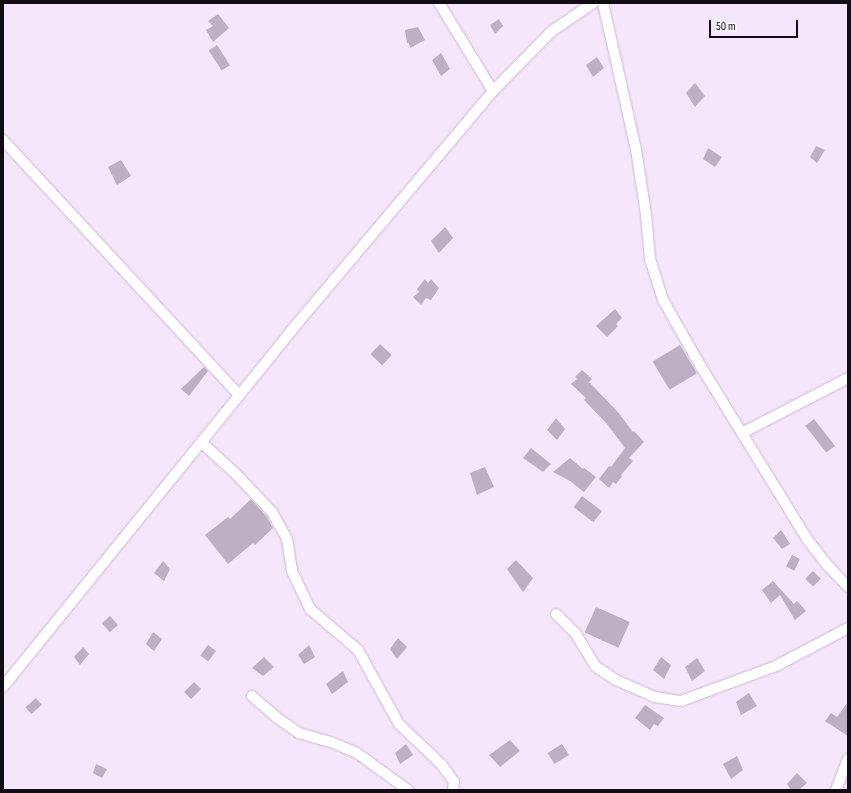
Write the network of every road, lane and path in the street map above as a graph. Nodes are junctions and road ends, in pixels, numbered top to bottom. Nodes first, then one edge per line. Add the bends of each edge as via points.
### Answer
1 (440, 3) edge
2 (593, 3) edge
3 (603, 3) edge
4 (493, 91) junction
5 (3, 140) edge
6 (848, 378) edge
7 (239, 395) junction
8 (742, 434) junction
9 (201, 442) junction
10 (848, 587) edge
11 (556, 614) dead end
12 (848, 628) edge
13 (3, 687) edge
14 (252, 696) dead end
15 (848, 759) edge
16 (408, 790) edge
17 (453, 790) edge
18 (836, 790) edge

1 - 4 street
2 - 4 street via 552,32
3 - 8 street via 636,149 654,273 663,300
4 - 7 street
5 - 7 street
6 - 8 street
7 - 9 street
8 - 10 street via 807,539 828,567
9 - 13 street
9 - 17 street via 272,512 287,539 292,570 310,609 358,650 399,724 441,764 454,782
11 - 12 street via 576,634 595,666 616,680 656,697 681,701 776,666
14 - 16 street via 299,733 357,753
15 - 18 street

